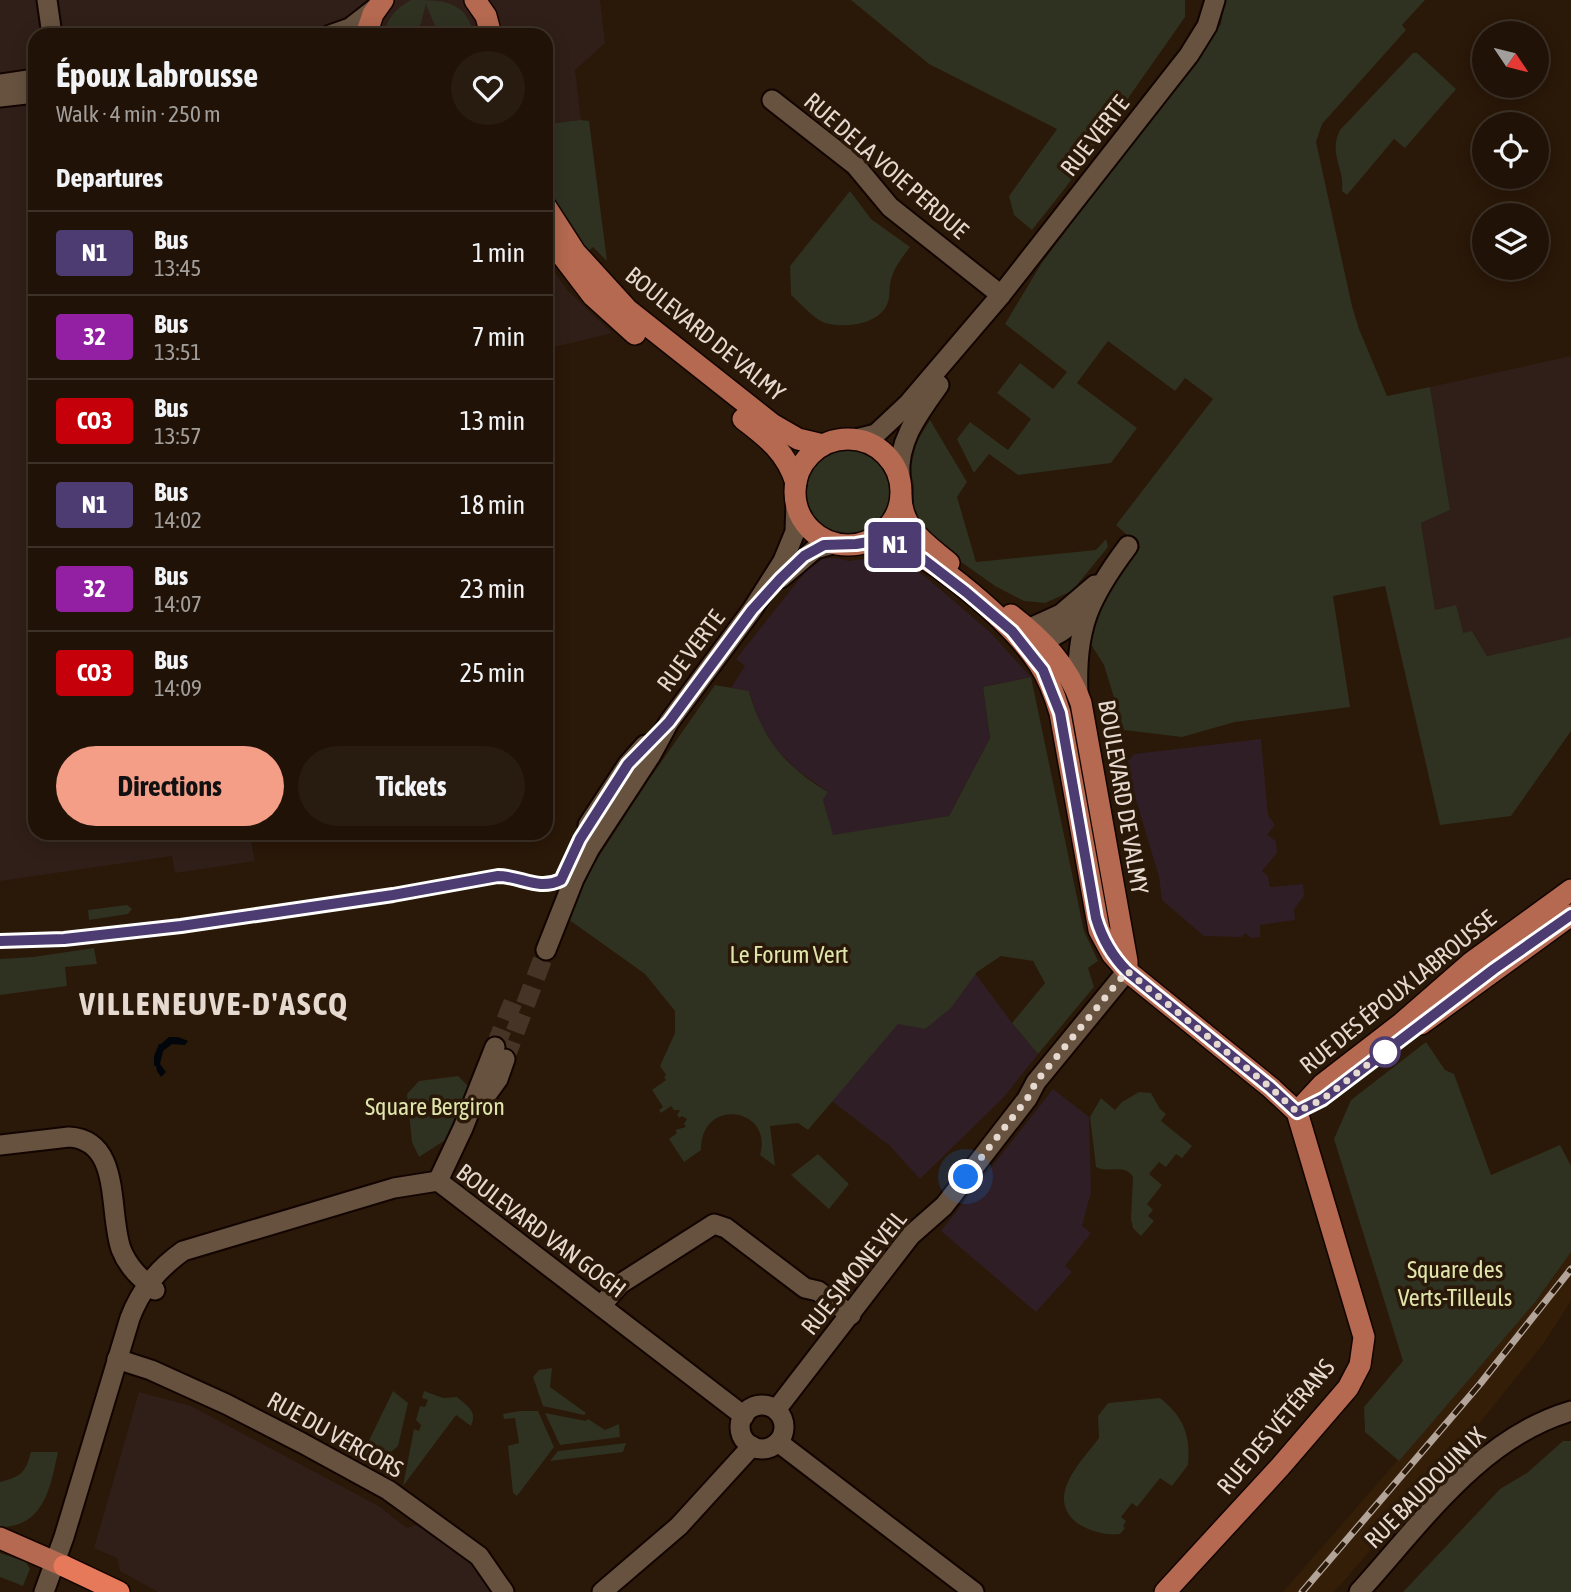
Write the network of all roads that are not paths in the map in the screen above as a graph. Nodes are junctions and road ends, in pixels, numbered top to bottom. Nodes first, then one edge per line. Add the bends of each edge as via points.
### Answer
1 (47, 0) edge
2 (475, 0) edge
3 (1215, 0) edge
4 (380, 4) edge
5 (51, 28) edge
6 (351, 28) edge
7 (369, 28) edge
8 (489, 28) edge
9 (28, 80) edge
10 (0, 83) edge
11 (28, 94) edge
12 (0, 97) edge
13 (772, 100) dead end
14 (553, 218) edge
15 (553, 243) edge
16 (1001, 295) junction
17 (856, 439) junction
18 (823, 445) junction
19 (900, 486) junction
20 (796, 493) junction
21 (868, 541) junction
22 (836, 543) junction
23 (1128, 545) dead end
24 (1108, 572) junction
25 (1091, 602) junction
26 (752, 610) junction
27 (1029, 635) junction
28 (1078, 694) junction
29 (1571, 890) edge
30 (1571, 915) edge
31 (540, 950) tunnel mouth
32 (1127, 971) junction
33 (500, 1053) tunnel mouth
34 (1297, 1112) junction
35 (0, 1145) edge
36 (438, 1181) junction
37 (151, 1287) junction
38 (601, 1306) junction
39 (851, 1315) junction
40 (122, 1361) junction
41 (776, 1410) junction
42 (1571, 1411) edge
43 (744, 1416) junction
44 (778, 1442) junction
45 (752, 1446) junction
46 (0, 1538) edge
47 (59, 1564) junction
48 (44, 1592) edge
49 (54, 1592) edge
50 (119, 1592) edge
51 (504, 1592) edge
52 (602, 1592) edge
53 (974, 1592) edge
54 (1165, 1592) edge
55 (1359, 1592) edge

1 - 5 street
2 - 8 main road
3 - 16 street, RUE VERTE via 1207,26 1189,55
4 - 6 street
4 - 7 main road
9 - 10 street
11 - 12 street
13 - 16 street, RUE DE LA VOIE PERDUE via 855,165 890,207
14 - 18 main road, BOULEVARD DE VALMY via 568,243 628,310 772,424 798,439
15 - 20 main road, BOULEVARD DE VALMY via 605,309 775,444 790,465
16 - 17 street, RUE VERTE via 900,414 876,434
16 - 19 street, RUE VERTE via 914,423 900,459
17 - 18 main road
17 - 19 main road via 873,444 892,461
18 - 20 main road via 805,461
19 - 21 main road via 893,520
19 - 27 main road, BOULEVARD DE VALMY via 906,520 920,539
20 - 22 main road via 804,521 812,531
20 - 26 street, RUE VERTE via 790,547
21 - 22 main road
21 - 27 main road, BOULEVARD DE VALMY via 890,542 923,559
22 - 26 street, RUE VERTE via 804,556
23 - 24 street
24 - 25 street
24 - 27 street via 1061,614
25 - 27 street via 1069,626
25 - 28 street via 1078,646
26 - 31 street, RUE VERTE via 669,722 605,823
27 - 28 main road, BOULEVARD DE VALMY via 1065,668
27 - 32 main road, BOULEVARD DE VALMY via 1060,713 1099,930
28 - 32 main road, BOULEVARD DE VALMY
29 - 34 main road, RUE DES ÉPOUX LABROUSSE via 1472,962 1323,1084
30 - 34 main road, RUE DES ÉPOUX LABROUSSE via 1323,1099
32 - 34 main road, BOULEVARD DE VALMY
32 - 39 street, RUE SIMONE VEIL via 1036,1082 944,1206 911,1235
33 - 36 street via 498,1079 463,1128
34 - 54 main road, RUE DES VÉTÉRANS via 1357,1308 1363,1355 1342,1396
35 - 37 street via 77,1137 95,1145 105,1159 122,1250 131,1268
36 - 37 street, BOULEVARD VAN GOGH via 394,1188 201,1245
36 - 38 street, BOULEVARD VAN GOGH
37 - 40 street, BOULEVARD VAN GOGH
38 - 39 street via 620,1284 713,1224 726,1228 805,1288 818,1291
38 - 43 street, BOULEVARD VAN GOGH
39 - 41 street, RUE SIMONE VEIL
40 - 47 street, BOULEVARD VAN GOGH via 106,1440
40 - 51 street, RUE DU VERCORS via 246,1414 388,1490 479,1556
41 - 43 street via 760,1405
41 - 44 street via 784,1428
42 - 55 street, RUE BAUDOUIN IX via 1525,1429 1483,1460
43 - 45 street via 742,1433
44 - 45 street via 765,1448
44 - 53 street
45 - 52 street via 679,1526
46 - 47 main road
47 - 48 street
47 - 49 street
47 - 50 highway

